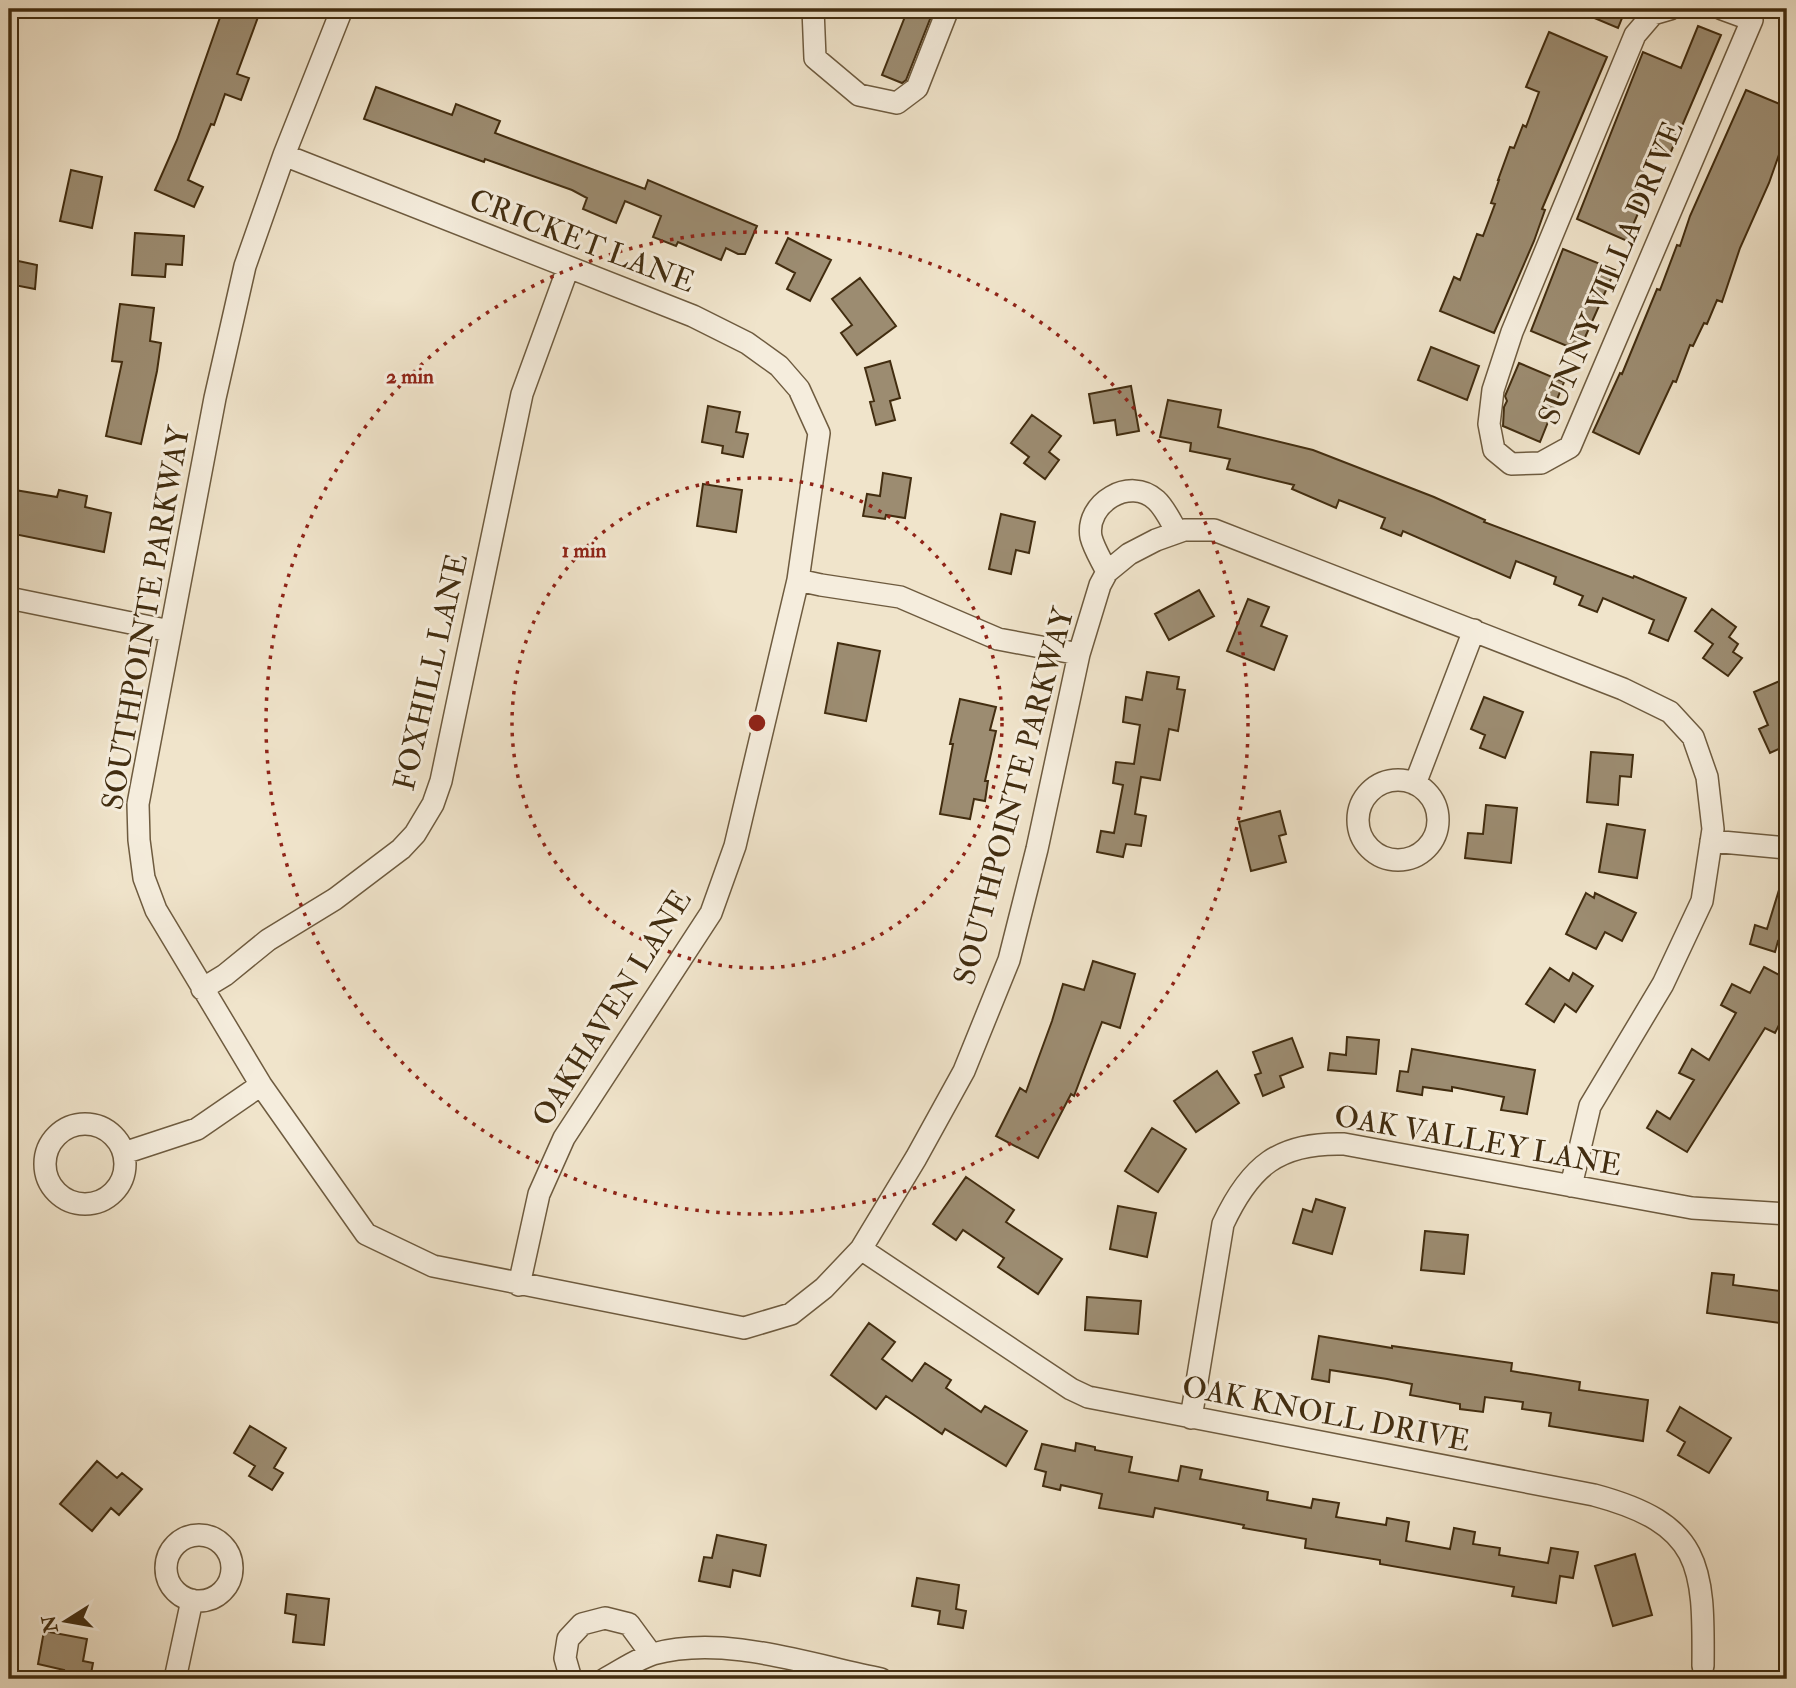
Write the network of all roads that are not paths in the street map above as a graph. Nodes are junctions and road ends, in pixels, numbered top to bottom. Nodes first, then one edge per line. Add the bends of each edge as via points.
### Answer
1 (342, 9) edge
2 (813, 9) edge
3 (948, 9) edge
4 (1670, 9) edge
5 (1721, 9) edge
6 (1755, 14) edge
7 (284, 155) junction
8 (568, 268) junction
9 (819, 433) joint
10 (1177, 532) junction
11 (1107, 572) junction
12 (798, 580) junction
13 (9, 598) edge
14 (1474, 630) junction
15 (170, 631) junction
16 (1079, 654) junction
17 (1415, 784) dead end
18 (1711, 841) junction
19 (1787, 848) edge
20 (202, 989) junction
21 (261, 1086) junction
22 (124, 1153) dead end
23 (1571, 1186) junction
24 (1787, 1214) edge
25 (861, 1249) junction
26 (519, 1285) junction
27 (1191, 1418) junction
28 (192, 1600) dead end
29 (651, 1654) junction
30 (1703, 1666) dead end
31 (175, 1679) edge
32 (571, 1679) edge
33 (605, 1679) edge
34 (876, 1679) edge

1 - 7 street, SOUTHPOINTE PARKWAY
2 - 3 street via 814,58 859,94 897,103 917,88
4 - 6 street, SUNNY VILLA DRIVE via 1653,14 1635,35 1512,332 1493,390 1489,424 1494,450 1511,464 1541,463 1570,447
5 - 6 street, SUNNY VILLA DRIVE
7 - 8 street, CRICKET LANE
7 - 15 street, SOUTHPOINTE PARKWAY via 245,266
8 - 9 street, CRICKET LANE via 693,316 747,343 779,366 799,389
8 - 20 street, FOXHILL LANE via 522,394 433,804 415,834 384,862
9 - 12 street, OAKHAVEN LANE
10 - 11 street via 1129,554
10 - 11 street via 1157,501 1147,494 1135,489 1110,495 1094,517 1091,530
10 - 14 street via 1214,530
11 - 16 street, SOUTHPOINTE PARKWAY
12 - 16 street via 900,597 999,639
12 - 26 street, OAKHAVEN LANE via 735,846 711,913 564,1138 538,1194
13 - 15 street
14 - 17 street
14 - 18 street via 1670,712 1693,737 1707,777
15 - 20 street, SOUTHPOINTE PARKWAY via 138,804 139,840 144,878 156,910
16 - 25 street, SOUTHPOINTE PARKWAY via 1009,960 964,1071
18 - 19 street
18 - 23 street via 1702,901 1663,984 1590,1106
20 - 21 street, SOUTHPOINTE PARKWAY
21 - 22 street via 197,1129
21 - 26 street, SOUTHPOINTE PARKWAY via 366,1234 433,1266
23 - 24 street, OAK VALLEY LANE via 1692,1209
23 - 27 street, OAK VALLEY LANE via 1344,1144 1317,1143 1271,1160 1251,1176 1223,1224
25 - 26 street, SOUTHPOINTE PARKWAY via 791,1314 744,1328
25 - 27 street, OAK KNOLL DRIVE via 1071,1389 1088,1397
27 - 30 street, OAK KNOLL DRIVE via 1594,1495 1654,1517 1679,1537 1695,1562 1704,1609
28 - 31 street
29 - 32 street via 629,1624 606,1618 582,1624 568,1639 565,1658
29 - 33 street
29 - 34 street via 699,1646 763,1654

